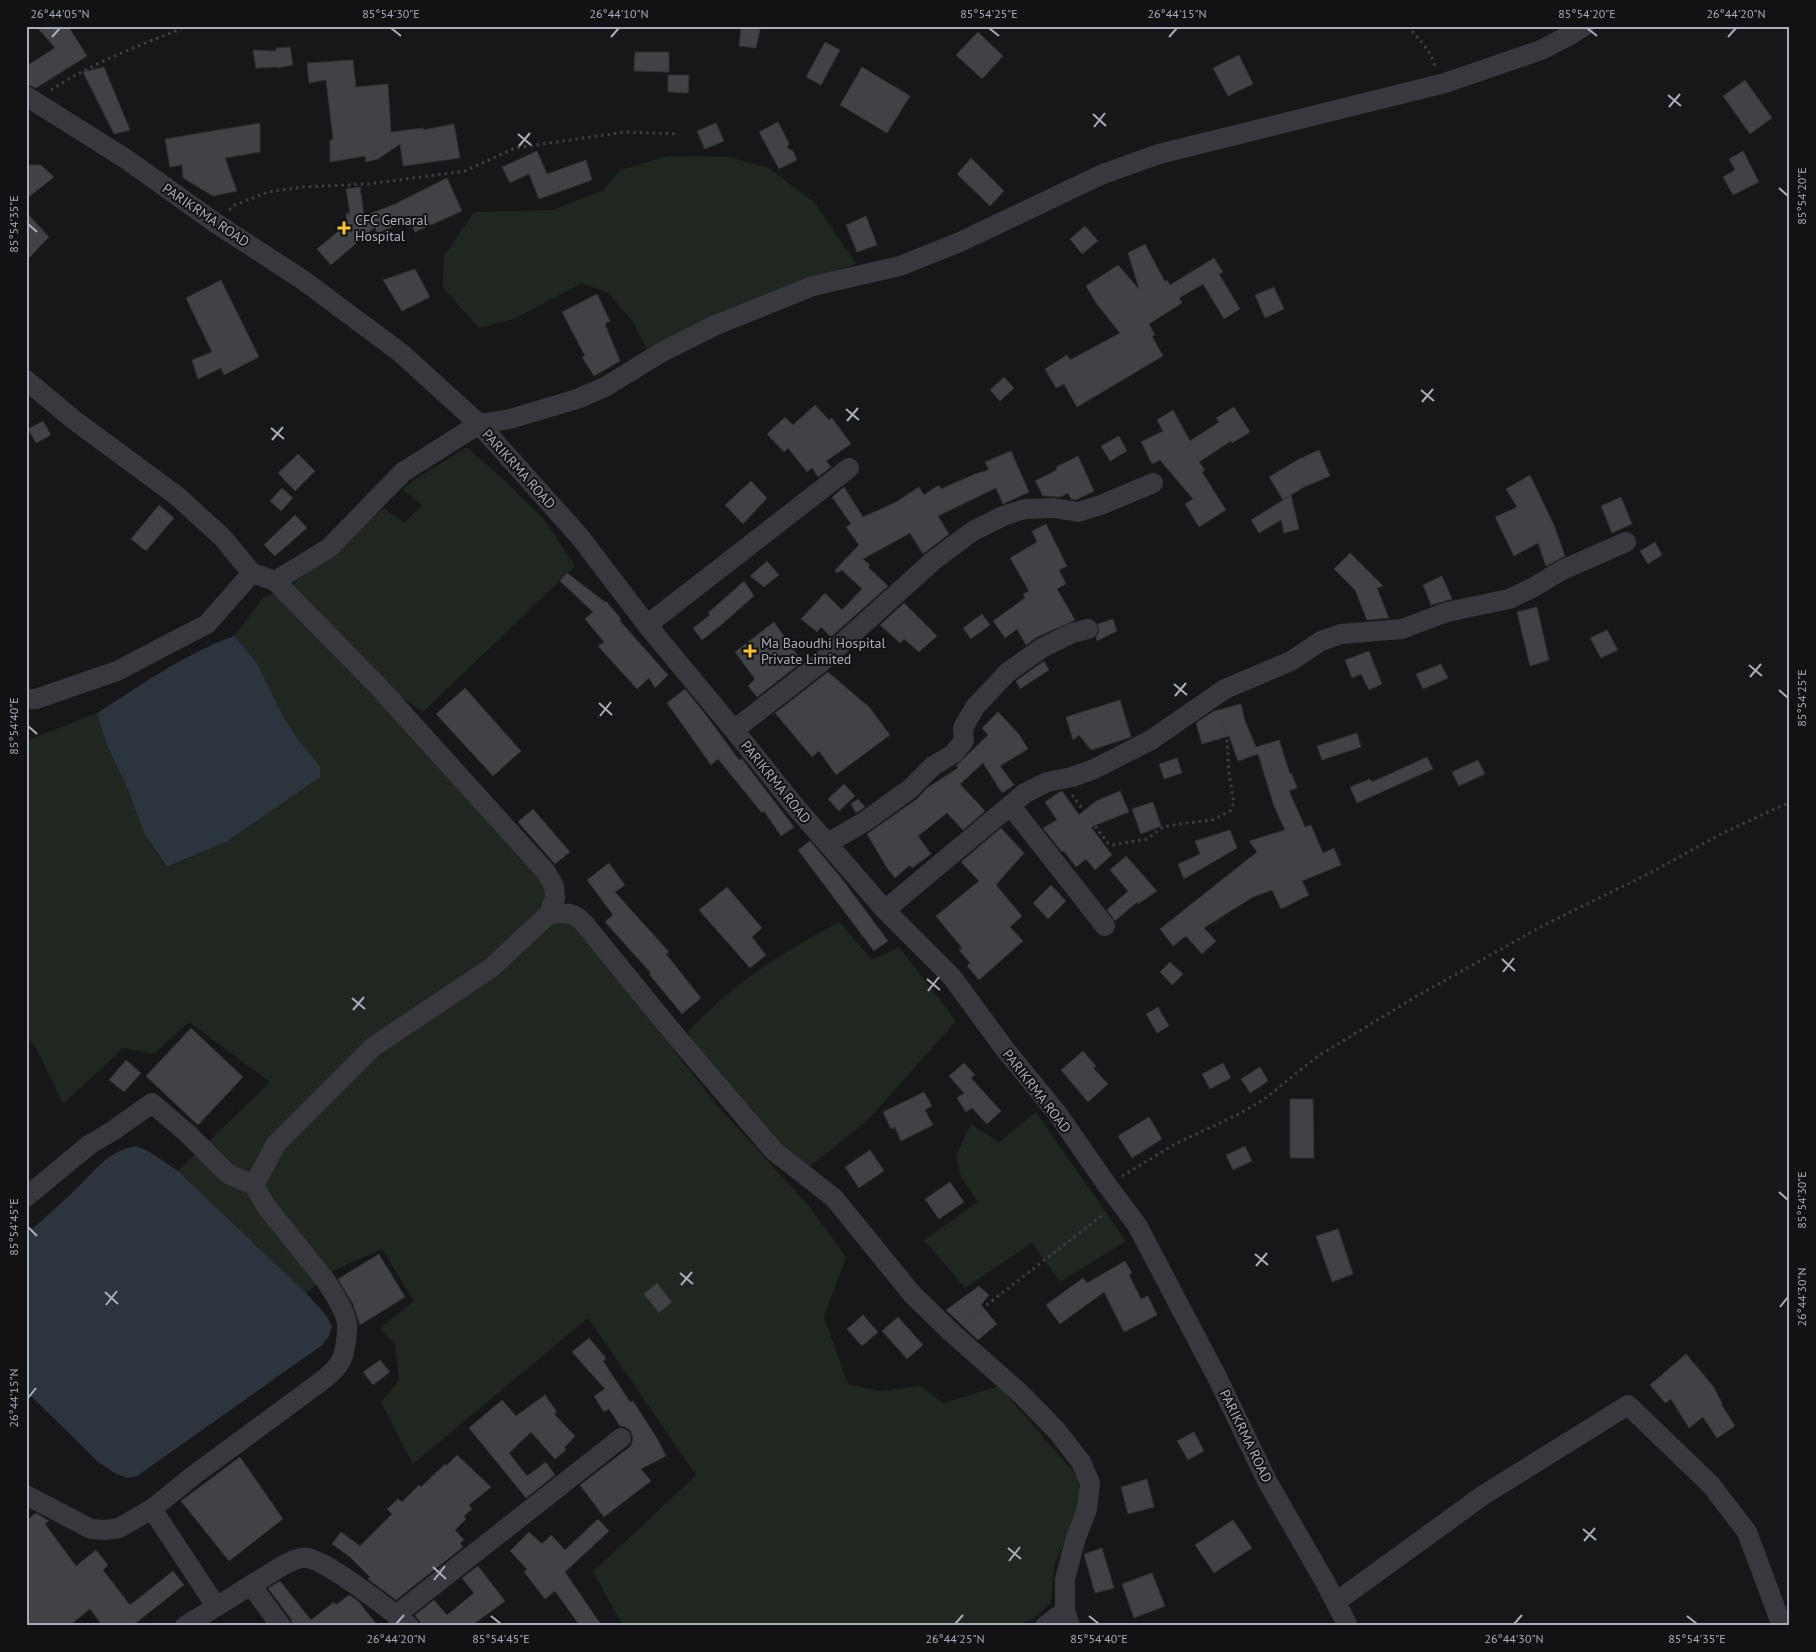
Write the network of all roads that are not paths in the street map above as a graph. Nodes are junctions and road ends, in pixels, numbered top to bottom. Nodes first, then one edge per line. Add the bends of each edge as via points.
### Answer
1 (1584, 26) edge
2 (31, 98) edge
3 (26, 380) edge
4 (479, 424) junction
5 (849, 468) dead end
6 (1153, 484) dead end
7 (1626, 542) dead end
8 (252, 573) junction
9 (275, 581) junction
10 (646, 625) junction
11 (1088, 629) dead end
12 (26, 699) edge
13 (734, 730) junction
14 (1010, 805) junction
15 (828, 844) junction
16 (885, 910) junction
17 (549, 914) junction
18 (1105, 926) dead end
19 (254, 1185) junction
20 (26, 1197) edge
21 (621, 1438) dead end
22 (26, 1494) edge
23 (152, 1509) junction
24 (251, 1585) junction
25 (1336, 1602) junction
26 (216, 1606) junction
27 (1068, 1618) edge
28 (402, 1620) edge
29 (185, 1626) edge
30 (281, 1626) edge
31 (1045, 1626) edge
32 (1348, 1626) edge
33 (1782, 1626) edge

1 - 4 street via 1541,50 1433,86 1159,154 1103,174 960,242 900,266 813,286 716,325 662,352 605,387 577,399 510,419
2 - 4 street, PARIKRMA ROAD via 303,280 401,352
3 - 8 street via 177,496 222,537
4 - 9 street via 403,472 329,548
4 - 10 street, PARIKRMA ROAD via 580,537
5 - 10 street
6 - 13 street via 1078,512 1054,508 1025,509 973,531 934,560 819,664
7 - 14 street via 1562,570 1509,599 1447,612 1402,629 1342,634 1321,641 1291,661 1234,685 1151,740 1094,769 1047,782
8 - 9 street
8 - 12 street via 207,624 117,671 36,699
9 - 17 street via 378,686 546,872 554,886 555,898
10 - 13 street, PARIKRMA ROAD
11 - 15 street via 1042,648 1008,672 975,707 963,728 964,741 953,754 933,766 910,789
13 - 15 street, PARIKRMA ROAD
14 - 16 street
14 - 18 street
15 - 16 street, PARIKRMA ROAD
16 - 25 street, PARIKRMA ROAD via 952,977 1057,1113 1137,1225 1267,1481
17 - 19 street via 491,968 373,1048 276,1144
17 - 27 street via 575,915 583,922 774,1152 834,1198 912,1294 1020,1393 1081,1462 1090,1483 1087,1509 1065,1579
19 - 20 street via 228,1174 152,1103 89,1144
19 - 23 street via 266,1206 326,1281 347,1320 341,1360 320,1383
21 - 28 street
22 - 23 street via 91,1528 105,1530 118,1528
23 - 26 street
24 - 26 street
24 - 28 street via 299,1558 309,1558 325,1564
24 - 30 street
25 - 32 street, PARIKRMA ROAD
25 - 33 street via 1482,1496 1628,1405 1711,1485 1747,1532
26 - 29 street
27 - 31 street

